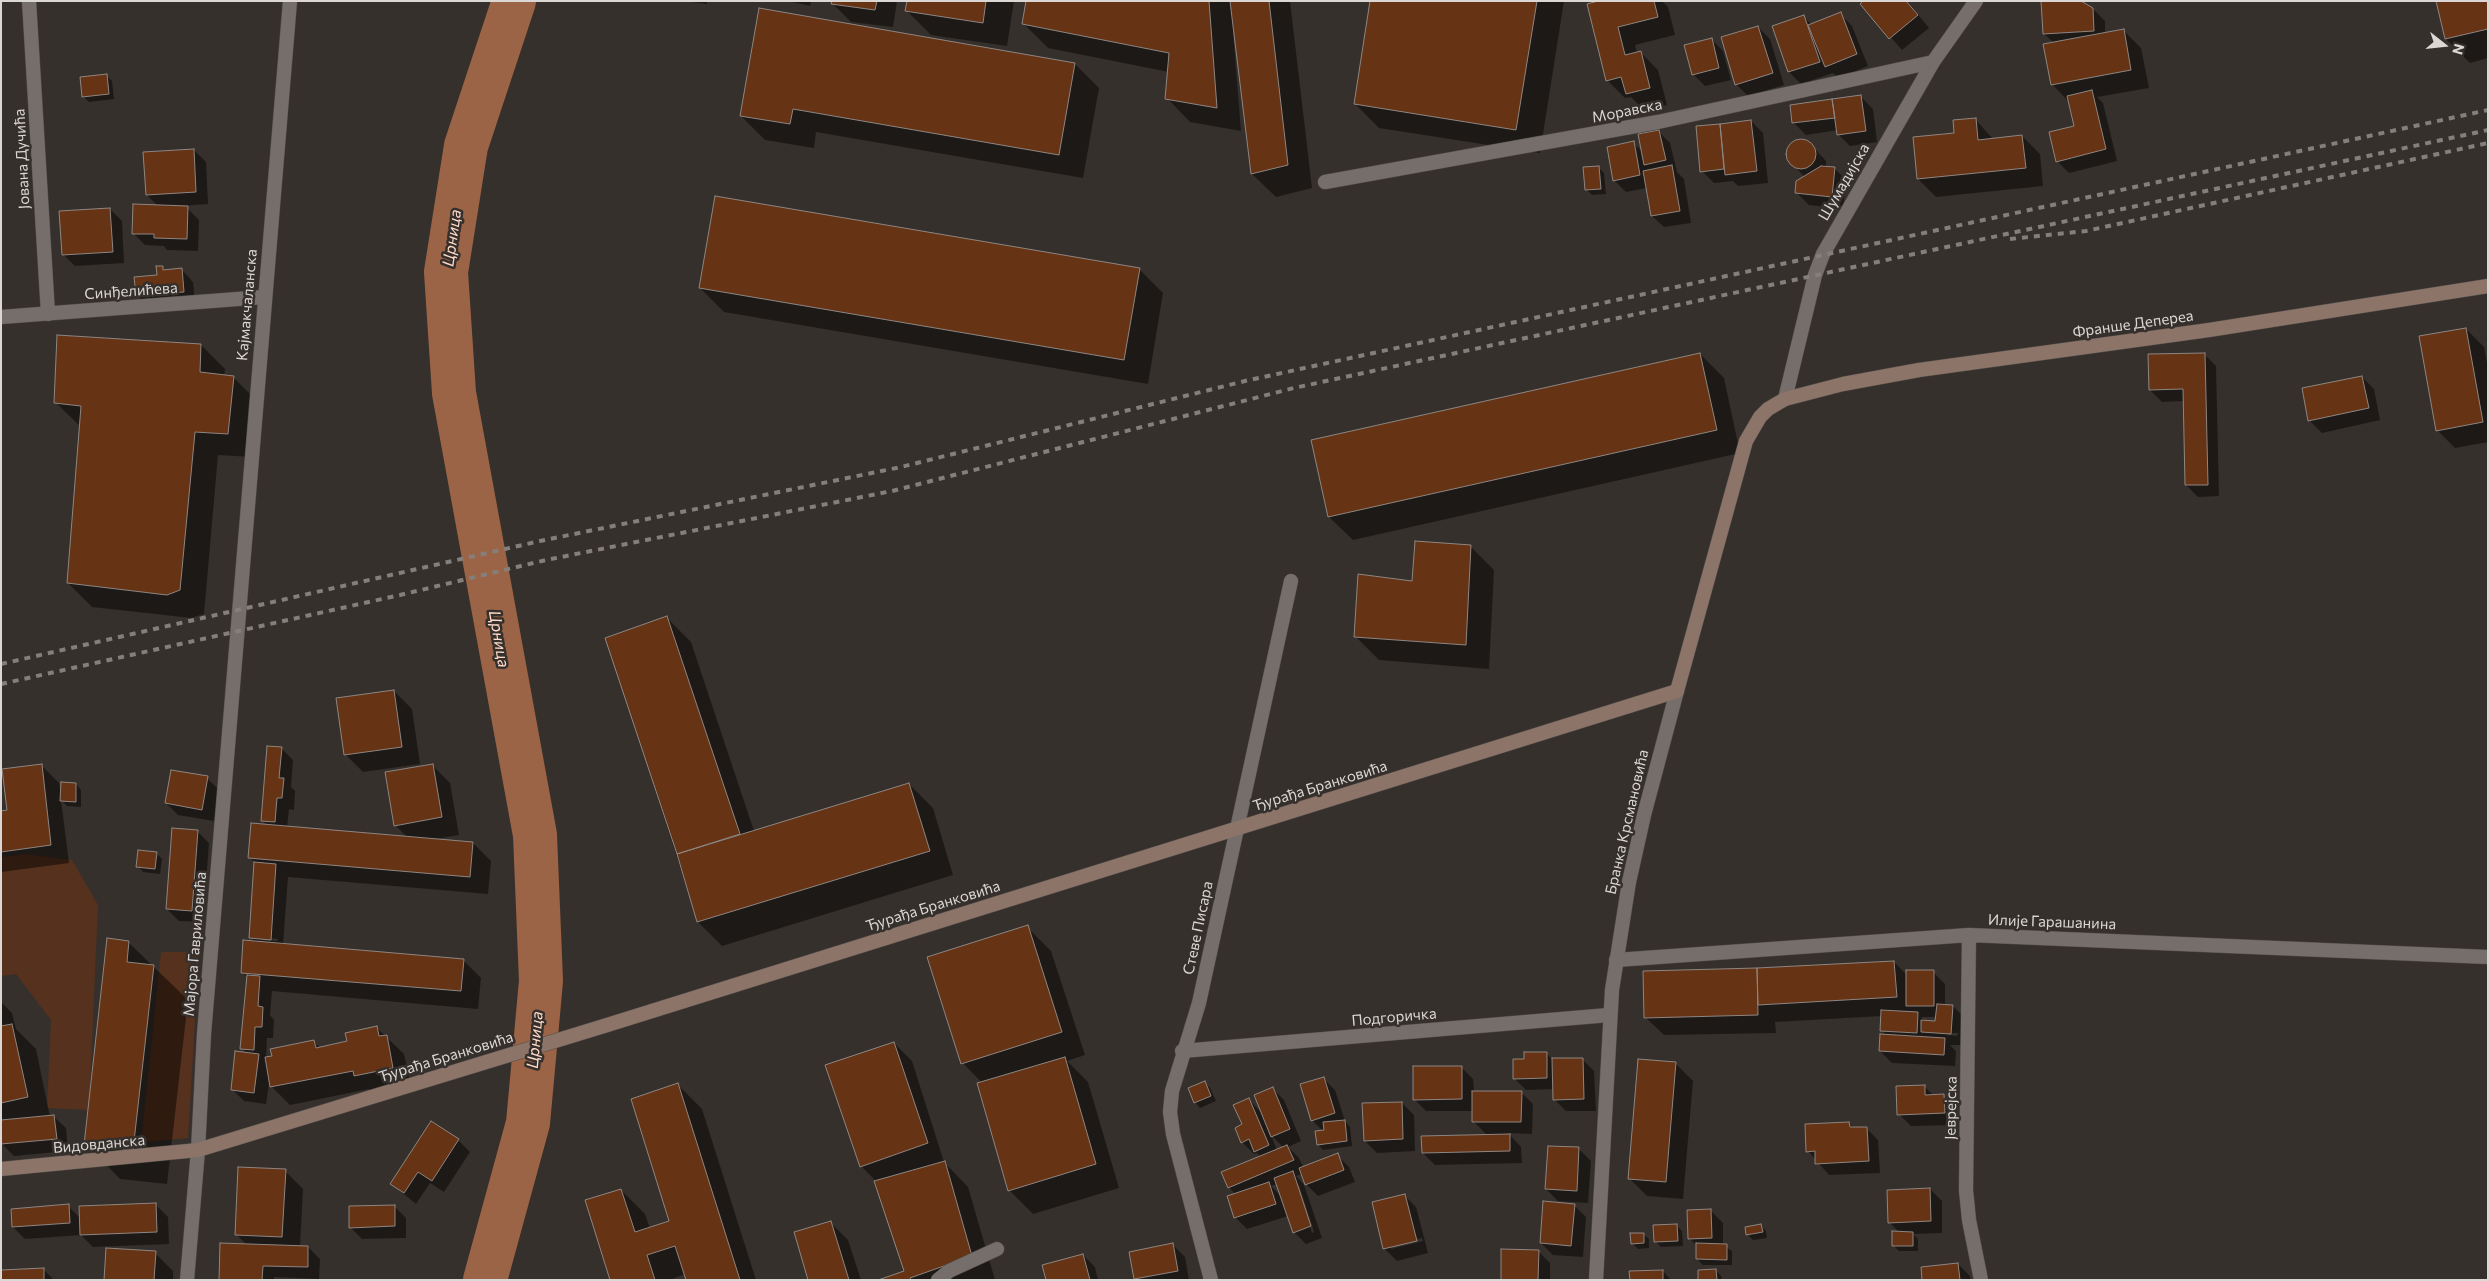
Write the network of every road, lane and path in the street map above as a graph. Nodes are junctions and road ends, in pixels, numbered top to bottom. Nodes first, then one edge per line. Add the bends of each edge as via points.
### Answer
1 (29, 1) edge
2 (290, 1) edge
3 (1976, 1) edge
4 (1933, 62) junction
5 (1325, 182) dead end
6 (2488, 286) edge
7 (264, 297) junction
8 (48, 314) junction
9 (1, 317) edge
10 (1785, 400) junction
11 (1291, 581) dead end
12 (239, 611) joint
13 (1677, 691) junction
14 (1236, 829) junction
15 (1969, 935) junction
16 (2488, 956) edge
17 (1616, 960) junction
18 (1609, 1015) junction
19 (1182, 1051) junction
20 (198, 1150) junction
21 (1, 1169) edge
22 (997, 1249) dead end
23 (187, 1280) edge
24 (938, 1280) edge
25 (1211, 1280) edge
26 (1596, 1280) edge
27 (1981, 1280) edge

1 - 8 street, Јована Дучића
2 - 7 street, Кајмакчаланска
3 - 4 street, Шумадијска
4 - 5 street, Моравска via 1658,122
4 - 10 street, Шумадијска via 1823,254
6 - 10 main road, Франше Депереа via 2209,330 1920,370 1843,384
7 - 8 street, Синђелићева
7 - 12 street, Кајмакчаланска
8 - 9 street, Синђелићева
10 - 13 main road, Бранка Крсмановића via 1760,417 1746,441
11 - 14 street, Стеве Писара
12 - 20 street, Мајора Гавриловића via 204,1034
13 - 14 main road, Ђурађа Бранковића
13 - 17 street, Бранка Крсмановића via 1644,815
14 - 19 street, Стеве Писара via 1199,1003
14 - 20 main road, Ђурађа Бранковића
15 - 16 street, Илије Гарашанина
15 - 17 street, Илије Гарашанина
15 - 27 street, Јеврејска via 1966,1190
17 - 18 street, Бранка Крсмановића
18 - 19 street, Подгоричка
18 - 26 street, Бранка Крсмановића
19 - 25 street, Стеве Писара via 1170,1112
20 - 21 main road, Видовданска
20 - 23 street, Мајора Гавриловића
22 - 24 street via 949,1271

